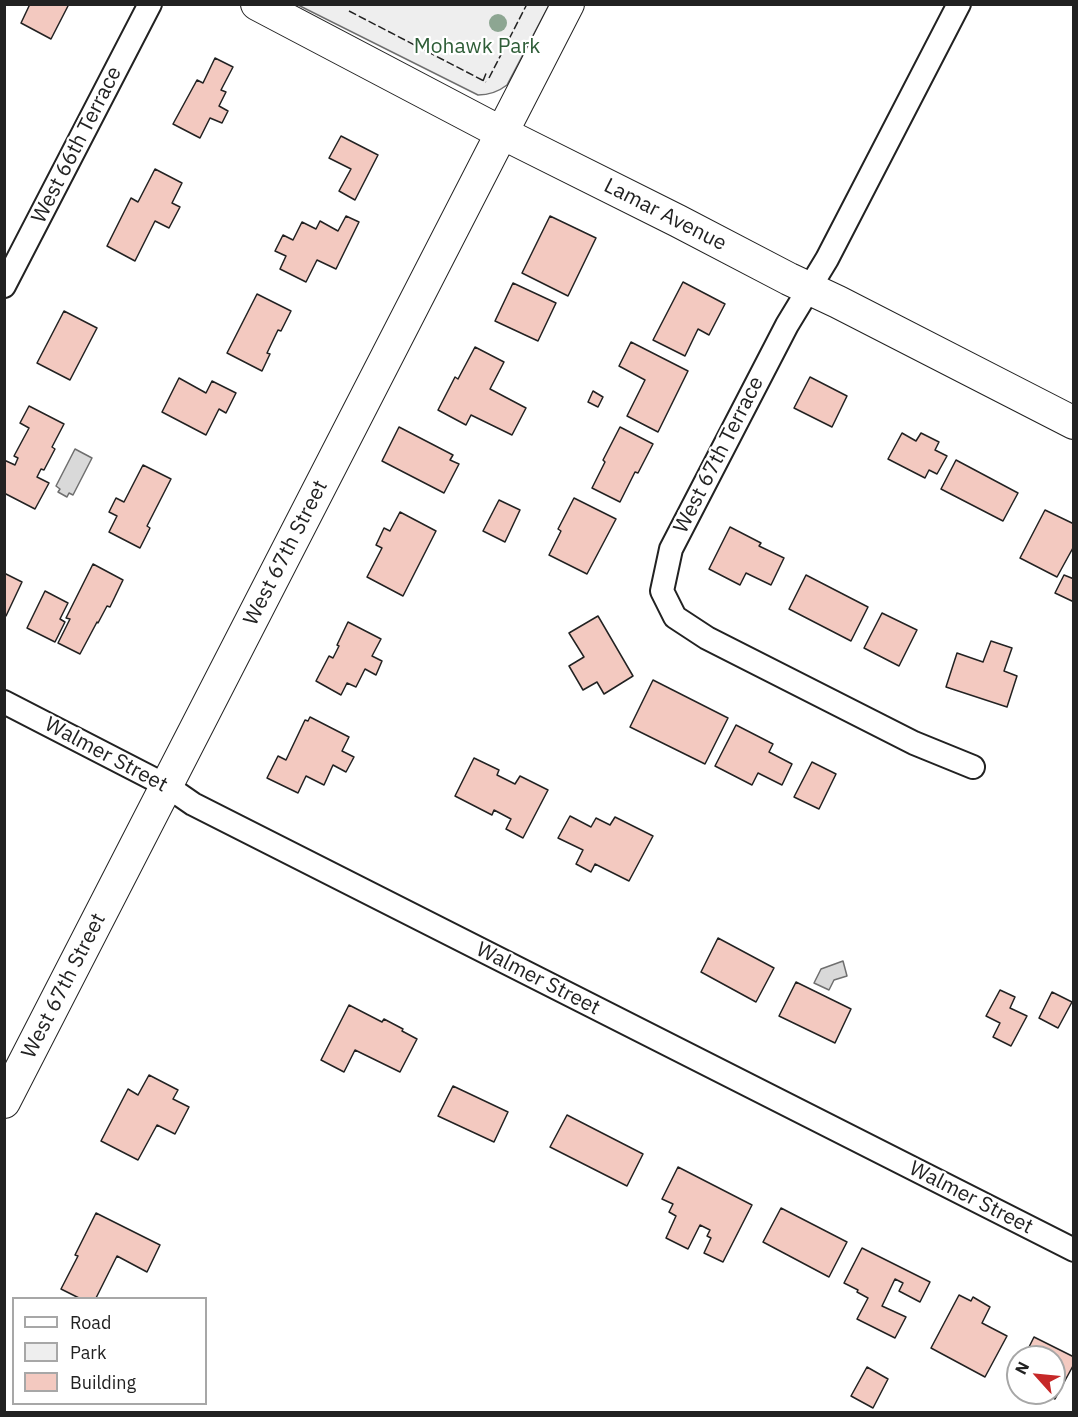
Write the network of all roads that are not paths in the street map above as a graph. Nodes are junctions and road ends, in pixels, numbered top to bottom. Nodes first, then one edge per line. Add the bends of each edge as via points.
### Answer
1 (150, 4) edge
2 (257, 4) edge
3 (568, 4) edge
4 (959, 4) edge
5 (502, 133) junction
6 (4, 286) edge
7 (809, 288) junction
8 (1074, 423) edge
9 (4, 702) edge
10 (973, 767) dead end
11 (167, 786) junction
12 (4, 1102) edge
13 (1074, 1250) edge

1 - 6 street, West 66th Terrace
2 - 5 street, Lamar Avenue
3 - 5 street, West 67th Street
4 - 7 street, West 67th Terrace
5 - 7 street, Lamar Avenue
5 - 11 street, West 67th Street
7 - 8 street, Lamar Avenue
7 - 10 street, West 67th Terrace via 671,549 662,591 675,617 707,638 914,743
9 - 11 street, Walmer Street
11 - 12 street, West 67th Street
11 - 13 street, Walmer Street via 193,804

